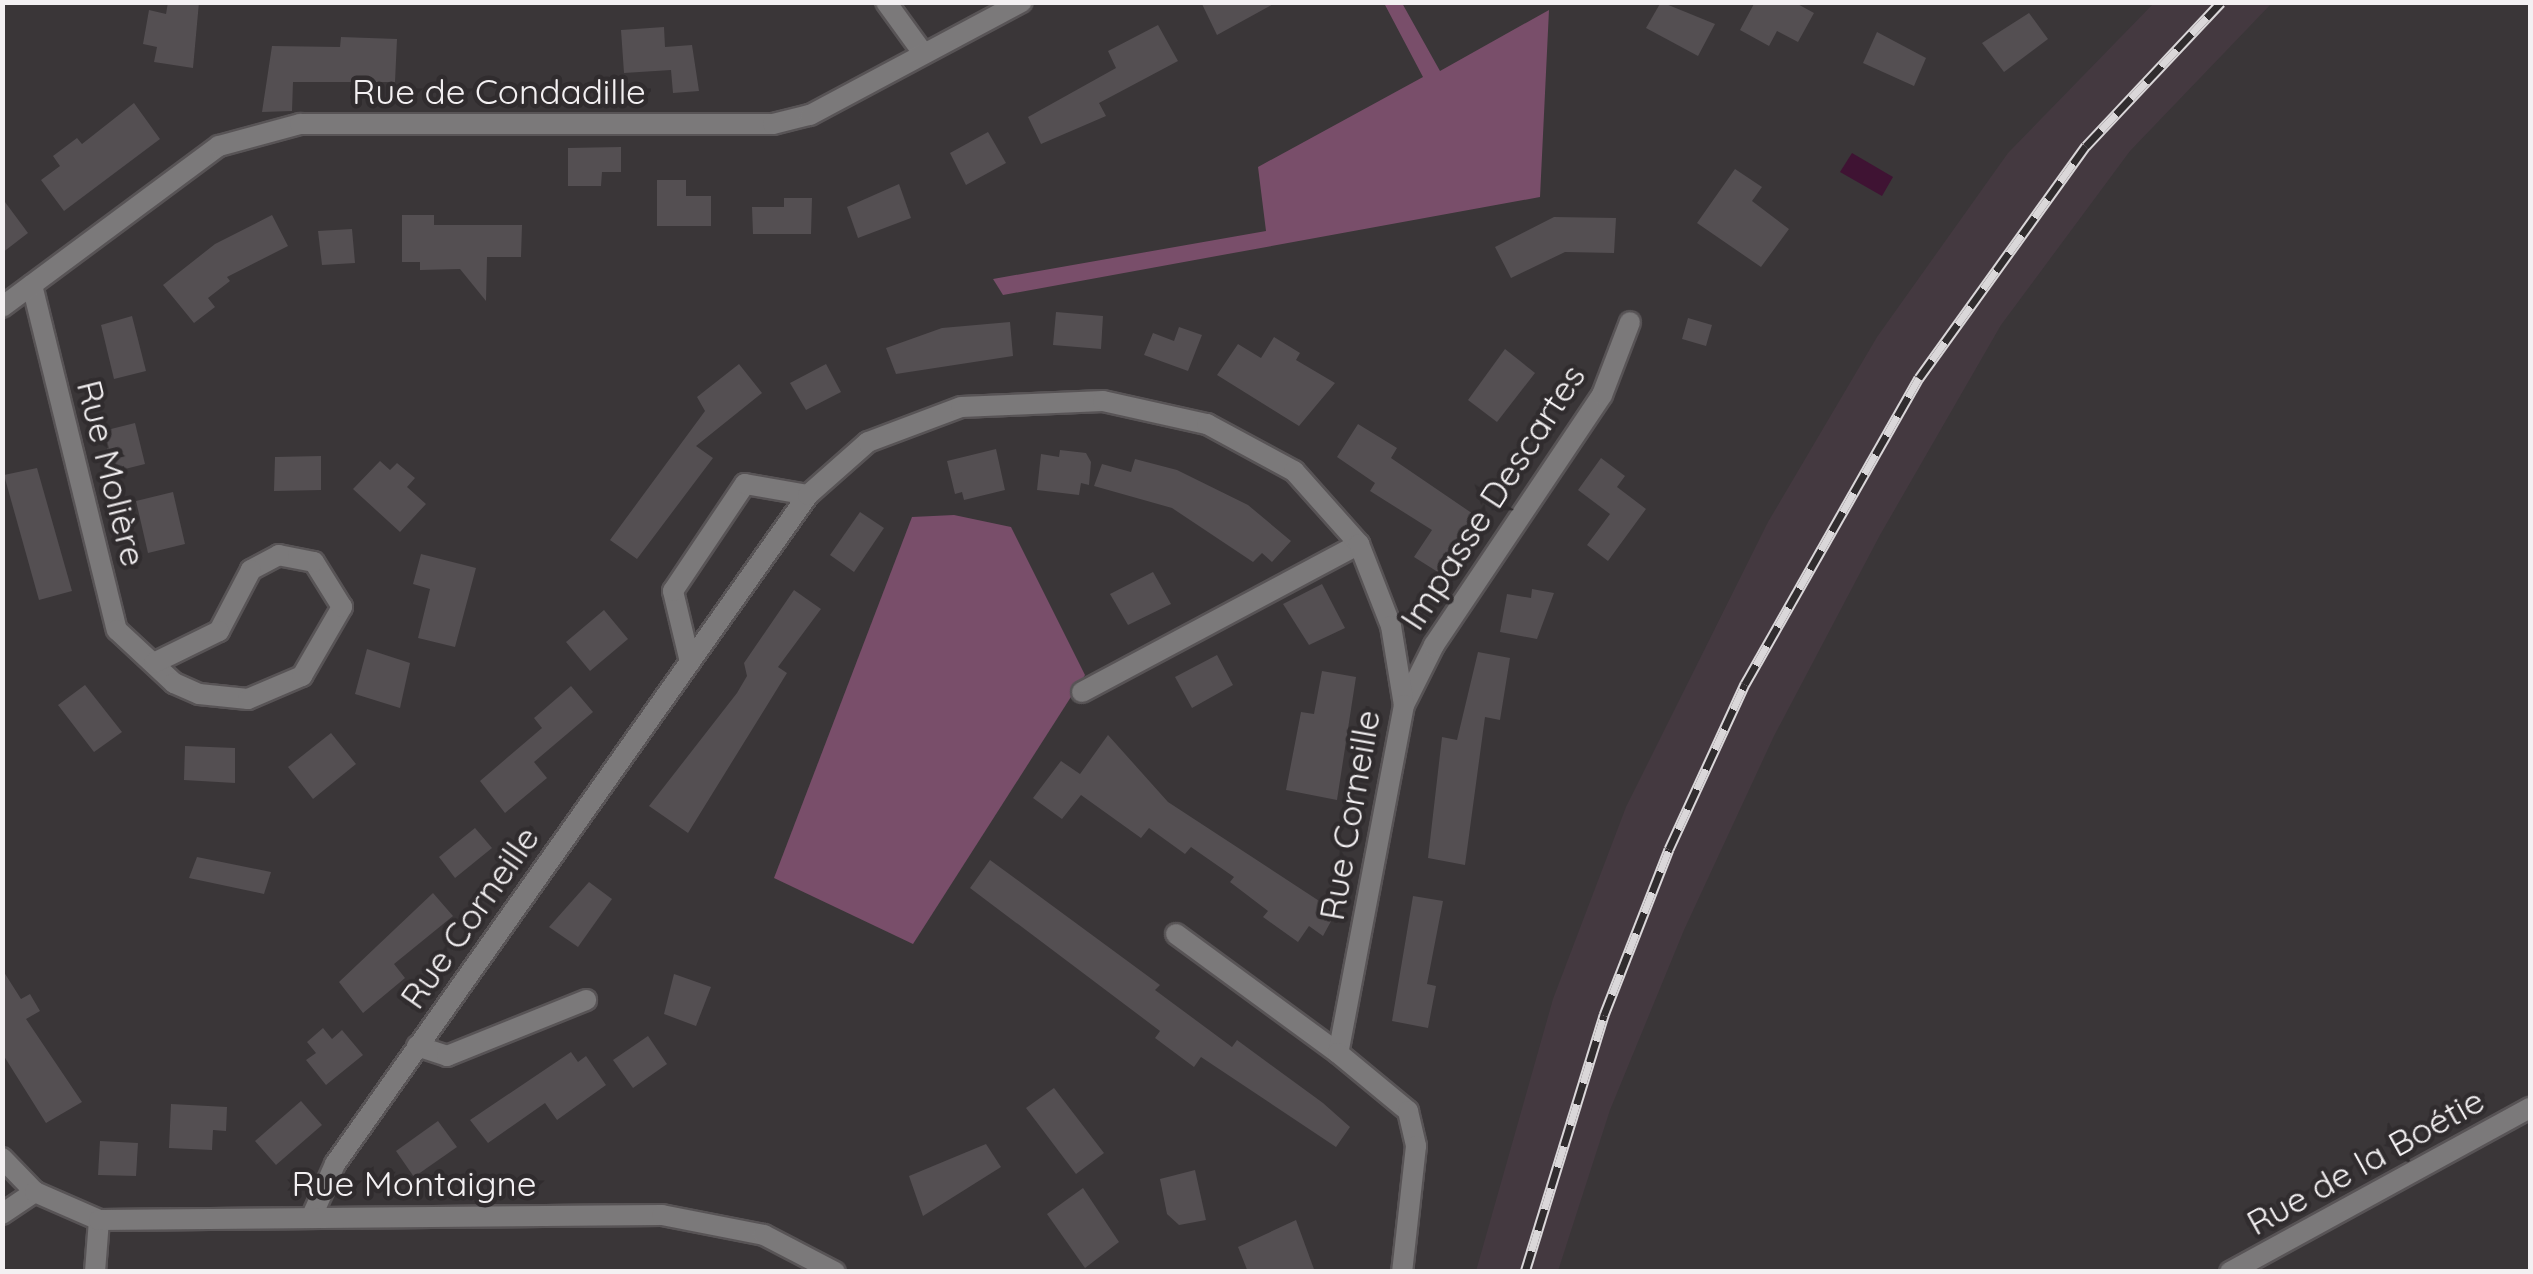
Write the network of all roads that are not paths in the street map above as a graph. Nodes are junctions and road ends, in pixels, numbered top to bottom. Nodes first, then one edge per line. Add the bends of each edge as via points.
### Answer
1 (886, 2) edge
2 (1022, 2) edge
3 (923, 52) junction
4 (32, 285) junction
5 (2, 307) edge
6 (1630, 322) dead end
7 (808, 495) junction
8 (1358, 544) junction
9 (690, 662) junction
10 (154, 663) junction
11 (1082, 692) dead end
12 (1404, 705) junction
13 (1176, 934) dead end
14 (586, 1000) dead end
15 (417, 1046) junction
16 (1338, 1053) junction
17 (2530, 1108) edge
18 (2, 1158) edge
19 (36, 1192) junction
20 (2, 1214) edge
21 (312, 1216) junction
22 (99, 1220) junction
23 (95, 1272) edge
24 (835, 1272) edge
25 (1402, 1272) edge
26 (2230, 1272) edge

1 - 3 street
2 - 3 street, Rue de Condadille
3 - 4 street, Rue de Condadille via 810,115 773,124 300,124 219,146
4 - 5 street, Rue de Condadille
4 - 10 street, Rue Molière via 117,630
6 - 12 street, Impasse Descartes via 1602,395 1434,645
7 - 8 street, Rue Corneille via 868,442 961,407 1103,401 1207,424 1294,471
7 - 9 street, Rue Corneille
7 - 9 street via 745,484 673,591
8 - 11 street
8 - 12 street, Rue Corneille via 1391,626
9 - 15 street, Rue Corneille
10 - 10 street, Rue Molière via 174,684 199,694 248,699 302,676 342,607 314,562 279,555 251,570 220,632
12 - 16 street, Rue Corneille
13 - 16 street
14 - 15 street via 447,1056
15 - 21 street, Rue Corneille via 335,1164
16 - 25 street via 1408,1112 1416,1146
17 - 26 street, Rue de la Boétie
18 - 19 street, Rue Montaigne
19 - 20 street
19 - 22 street, Rue Montaigne
21 - 22 street, Rue Montaigne
21 - 24 street, Rue Montaigne via 662,1215 764,1236
22 - 23 street

